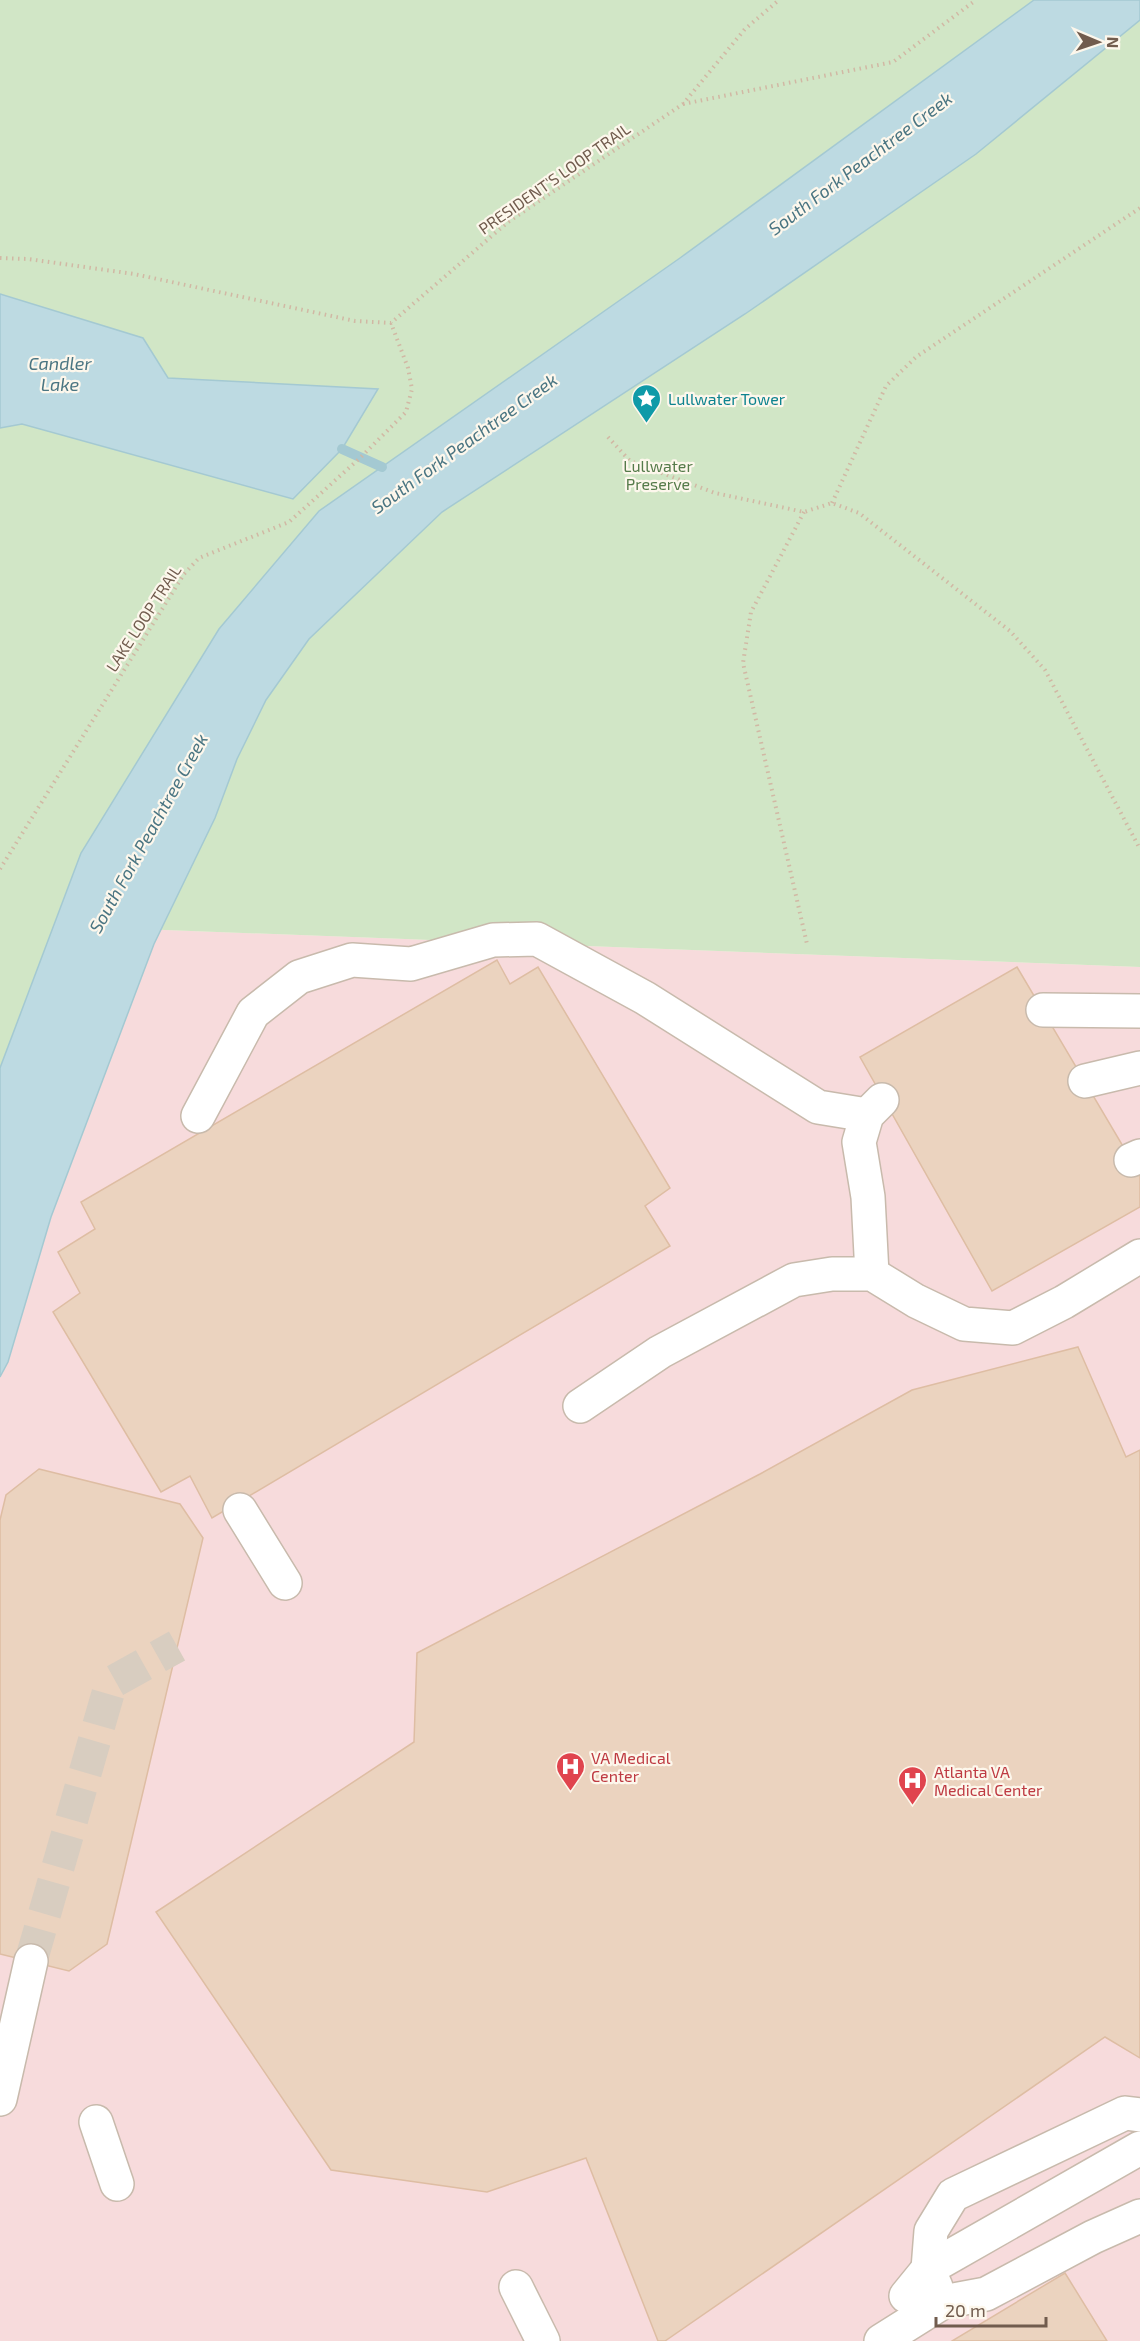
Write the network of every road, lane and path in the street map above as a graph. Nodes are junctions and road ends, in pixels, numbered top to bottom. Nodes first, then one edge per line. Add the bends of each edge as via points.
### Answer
1 (779, 0) edge
2 (976, 0) edge
3 (683, 104) junction
4 (1140, 208) edge
5 (0, 258) edge
6 (390, 323) junction
7 (608, 437) dead end
8 (832, 503) junction
9 (804, 512) junction
10 (1140, 849) edge
11 (0, 869) edge
12 (807, 944) dead end
13 (1043, 1010) dead end
14 (1140, 1011) edge
15 (1140, 1068) edge
16 (1085, 1081) dead end
17 (198, 1116) dead end
18 (1140, 1256) edge
19 (872, 1274) junction
20 (580, 1406) dead end
21 (240, 1510) dead end
22 (285, 1583) dead end
23 (31, 1961) tunnel mouth
24 (0, 2099) edge
25 (1140, 2115) edge
26 (96, 2122) dead end
27 (1140, 2148) edge
28 (117, 2184) dead end
29 (1140, 2216) edge
30 (928, 2269) junction
31 (516, 2287) dead end
32 (906, 2296) dead end
33 (943, 2302) junction
34 (543, 2341) edge
35 (880, 2341) edge

1 - 3 path, PRESIDENT'S LOOP TRAIL via 745,28
2 - 3 path via 893,62
3 - 6 path, PRESIDENT'S LOOP TRAIL via 508,222
4 - 8 path via 916,357 901,371 886,386
5 - 6 path via 134,274 355,321
6 - 11 path, LAKE LOOP TRAIL via 412,389 406,412 289,522 199,558 184,574
7 - 9 path via 630,461 715,493
8 - 9 path
8 - 10 path via 859,513 1010,632 1045,670
9 - 12 path via 750,612 743,663
13 - 14 lane
15 - 16 lane
17 - 19 lane via 252,1013 299,977 352,960 411,964 493,940 537,939 645,998 818,1107 875,1106 859,1142 868,1197
18 - 19 lane via 1013,1328 964,1324
19 - 20 lane via 832,1274 794,1280 660,1352
21 - 22 lane
23 - 24 lane
25 - 30 lane via 1125,2113 953,2195 931,2231
26 - 28 lane
27 - 30 lane
29 - 33 lane via 986,2294
30 - 32 lane
30 - 33 lane
31 - 34 lane
33 - 35 lane

